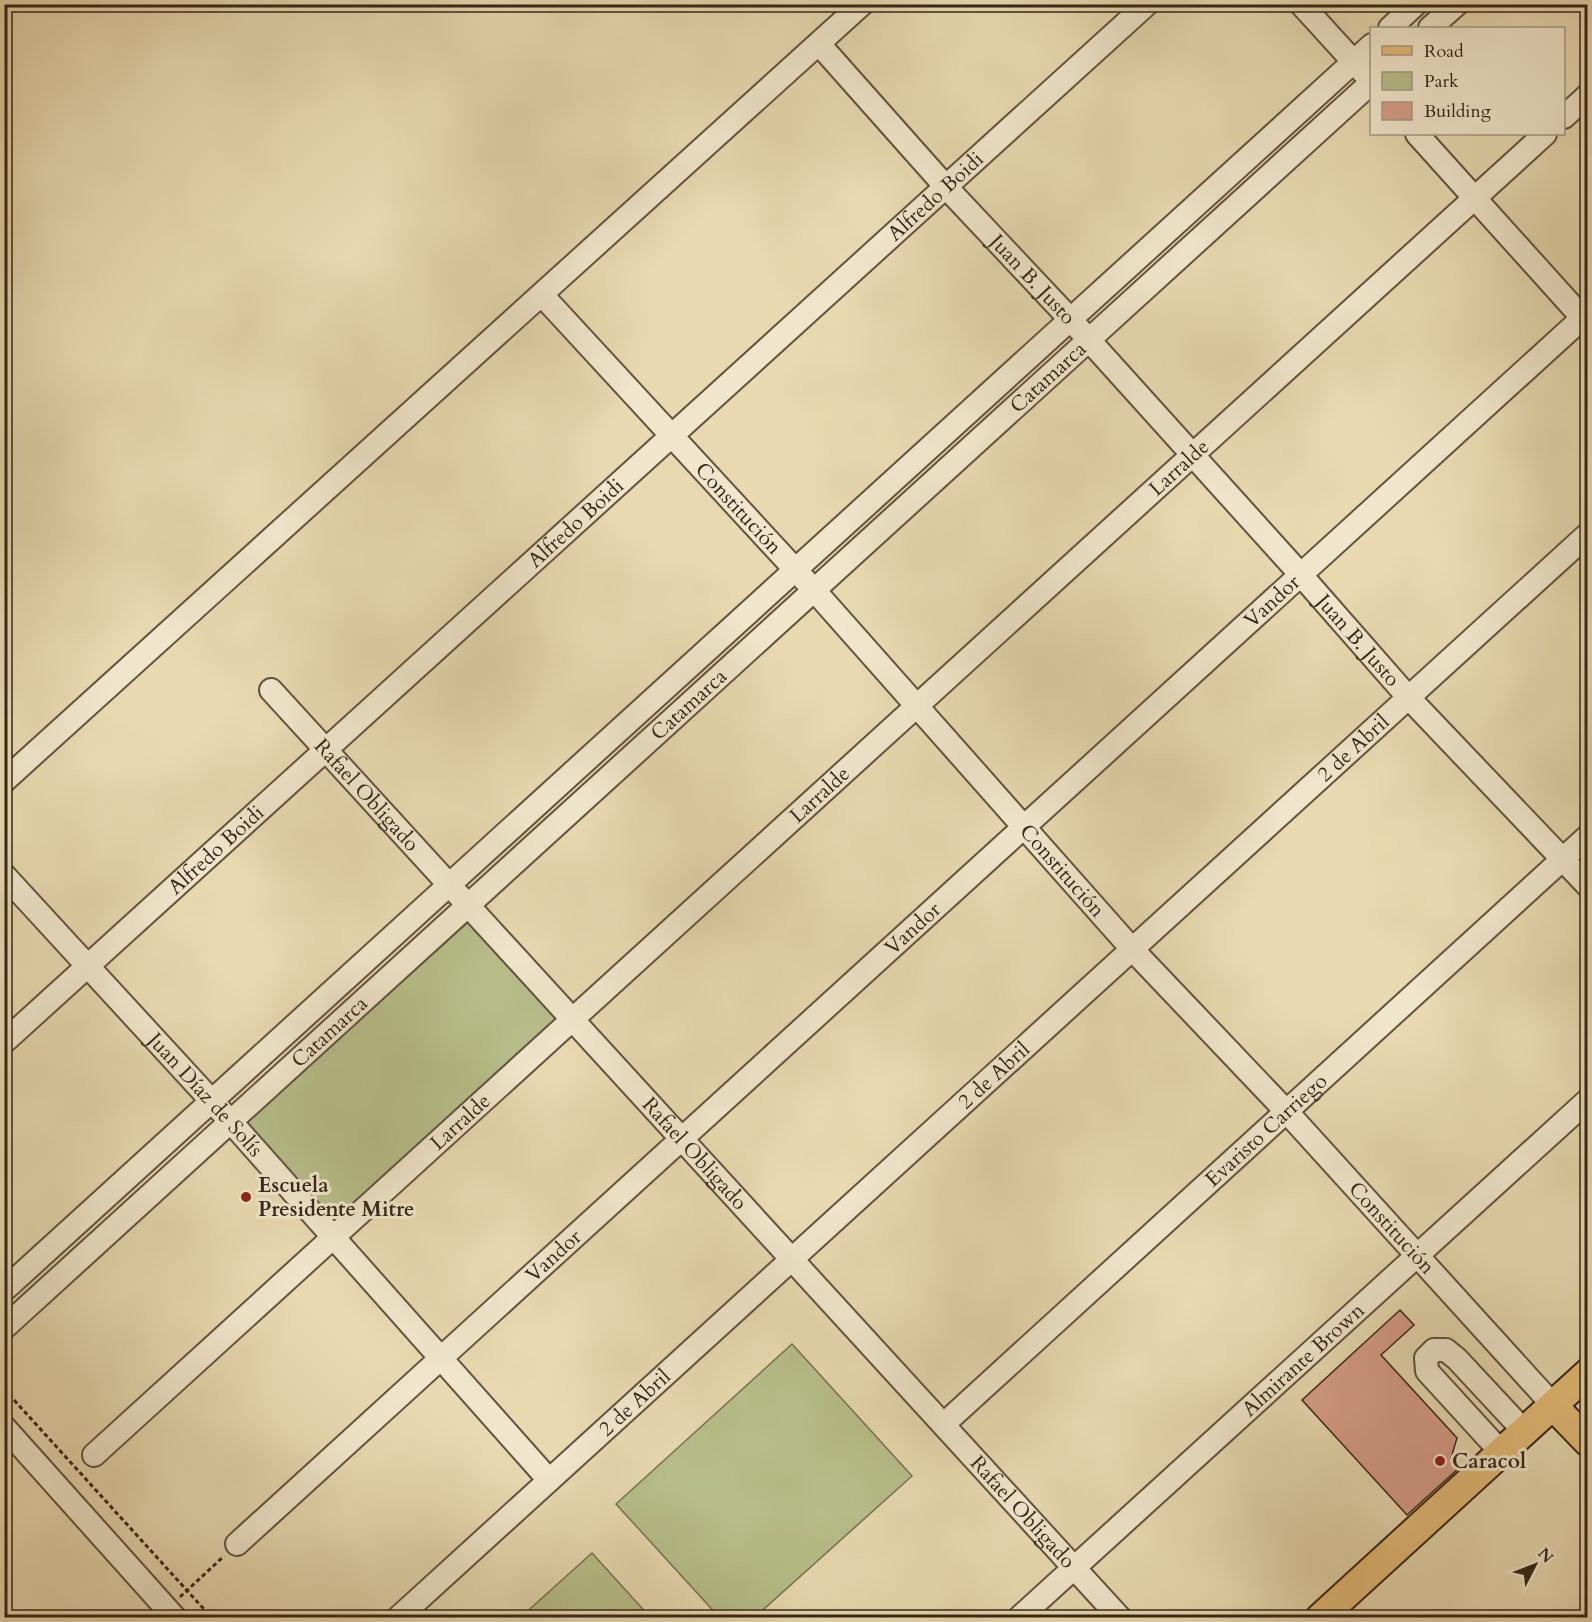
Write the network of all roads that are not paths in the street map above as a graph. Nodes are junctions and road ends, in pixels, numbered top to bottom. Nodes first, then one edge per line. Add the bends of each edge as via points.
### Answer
1 (862, 4) edge
2 (1147, 4) edge
3 (1301, 4) edge
4 (1416, 4) edge
5 (1457, 4) edge
6 (1391, 27) edge
7 (1431, 27) edge
8 (819, 44) junction
9 (1370, 46) edge
10 (1354, 61) junction
11 (1370, 81) edge
12 (1370, 83) edge
13 (1587, 95) edge
14 (1565, 115) edge
15 (1418, 135) edge
16 (1544, 135) edge
17 (946, 187) junction
18 (1474, 198) junction
19 (542, 295) junction
20 (1586, 318) edge
21 (1070, 320) junction
22 (1088, 341) junction
23 (671, 437) junction
24 (1192, 455) junction
25 (1587, 534) edge
26 (794, 571) junction
27 (1301, 575) junction
28 (814, 590) junction
29 (271, 690) dead end
30 (1408, 697) junction
31 (916, 707) junction
32 (326, 750) junction
33 (4, 781) edge
34 (1024, 826) junction
35 (1587, 836) edge
36 (1562, 859) junction
37 (4, 874) edge
38 (450, 885) junction
39 (1587, 886) edge
40 (469, 905) junction
41 (1132, 949) junction
42 (87, 967) junction
43 (573, 1019) junction
44 (4, 1042) edge
45 (1587, 1100) edge
46 (211, 1102) junction
47 (1286, 1111) junction
48 (231, 1122) junction
49 (682, 1139) junction
50 (333, 1237) junction
51 (1416, 1256) junction
52 (791, 1259) junction
53 (4, 1290) edge
54 (4, 1328) edge
55 (441, 1358) junction
56 (1587, 1373) edge
57 (1587, 1390) edge
58 (1557, 1409) junction
59 (944, 1424) junction
60 (4, 1428) edge
61 (1524, 1431) junction
62 (1587, 1442) edge
63 (1501, 1452) junction
64 (94, 1455) dead end
65 (549, 1480) junction
66 (237, 1544) road end
67 (1074, 1568) junction
68 (171, 1613) edge
69 (398, 1617) edge
70 (1019, 1617) edge
71 (1120, 1617) edge
72 (1320, 1617) edge
73 (1337, 1617) edge

1 - 8 street
2 - 17 street, Alfredo Boidi
3 - 10 street
4 - 6 street
5 - 7 street
8 - 17 street, Juan B. Justo
8 - 19 street
9 - 10 street, Catamarca
10 - 11 street
10 - 21 street, Catamarca
12 - 22 street, Catamarca
13 - 14 street
15 - 18 street
16 - 18 street, Larralde
17 - 21 street, Juan B. Justo
17 - 23 street, Alfredo Boidi
18 - 20 street
18 - 24 street, Larralde
19 - 23 street, Constitución
19 - 33 street
20 - 27 street, Vandor
21 - 22 street, Juan B. Justo
21 - 26 street, Catamarca
22 - 24 street, Juan B. Justo
22 - 28 street, Catamarca
23 - 26 street, Constitución
23 - 32 street, Alfredo Boidi
24 - 27 street, Juan B. Justo
24 - 31 street, Larralde
25 - 30 street, 2 de Abril
26 - 28 street, Constitución
26 - 38 street, Catamarca
27 - 30 street, Juan B. Justo
27 - 34 street, Vandor
28 - 31 street, Constitución
28 - 40 street, Catamarca
29 - 32 street, Rafael Obligado
30 - 36 street, Juan B. Justo
30 - 41 street, 2 de Abril
31 - 34 street, Constitución
31 - 43 street, Larralde
32 - 38 street, Rafael Obligado
32 - 42 street, Alfredo Boidi
34 - 41 street, Constitución
34 - 49 street, Vandor
35 - 36 street, Evaristo Carriego
36 - 39 street, Juan B. Justo
36 - 47 street, Evaristo Carriego
37 - 42 street, Juan Díaz de Solís
38 - 40 street, Rafael Obligado
38 - 46 street, Catamarca
40 - 43 street, Rafael Obligado
40 - 48 street, Catamarca
41 - 47 street, Constitución
41 - 52 street, 2 de Abril
42 - 44 street, Alfredo Boidi
42 - 46 street, Juan Díaz de Solís
43 - 49 street, Rafael Obligado
43 - 50 street, Larralde
45 - 51 street, Almirante Brown
46 - 48 street, Juan Díaz de Solís
46 - 53 street, Catamarca
47 - 51 street, Constitución
47 - 59 street, Evaristo Carriego
48 - 50 street, Juan Díaz de Solís
48 - 54 street, Catamarca
49 - 52 street, Rafael Obligado
49 - 55 street, Vandor
50 - 55 street, Juan Díaz de Solís
50 - 64 street, Larralde
51 - 58 street, Constitución
51 - 67 street, Almirante Brown
52 - 59 street, Rafael Obligado
52 - 65 street, 2 de Abril
55 - 65 street, Juan Díaz de Solís
55 - 66 street, Vandor
56 - 58 main road
57 - 58 main road
58 - 61 main road
58 - 62 main road, Constitución
58 - 73 main road
59 - 67 street, Rafael Obligado
60 - 68 street
61 - 63 main road
61 - 63 street via 1457,1359 1446,1350 1434,1350 1426,1358 1427,1371
63 - 72 main road
65 - 69 street, 2 de Abril
67 - 70 street, Almirante Brown
67 - 71 street, Rafael Obligado

